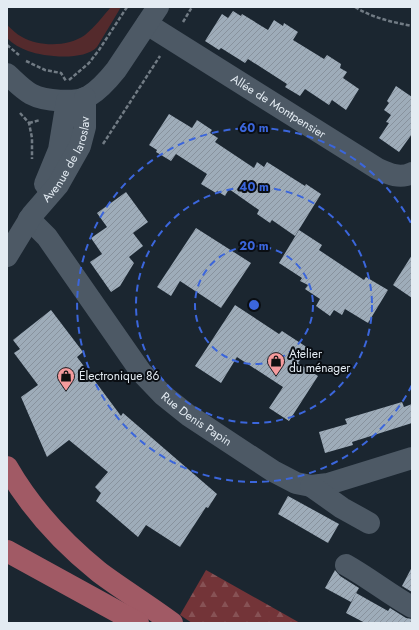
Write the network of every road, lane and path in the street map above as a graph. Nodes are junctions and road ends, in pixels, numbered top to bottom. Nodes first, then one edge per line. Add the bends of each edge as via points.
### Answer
1 (127, 7) edge
2 (192, 7) edge
3 (355, 7) edge
4 (153, 16) edge
5 (412, 26) edge
6 (171, 40) junction
7 (7, 45) edge
8 (7, 74) edge
9 (75, 100) junction
10 (18, 111) dead end
11 (41, 119) dead end
12 (29, 124) junction
13 (102, 146) dead end
14 (32, 161) dead end
15 (412, 173) edge
16 (31, 217) junction
17 (7, 256) edge
18 (412, 458) edge
19 (7, 467) edge
20 (311, 486) junction
21 (369, 523) dead end
22 (7, 551) edge
23 (346, 565) dead end
24 (412, 607) edge
25 (138, 623) edge
26 (172, 623) edge

1 - 7 path via 89,63 67,81 61,73 32,64
2 - 6 path
3 - 5 path via 366,14
4 - 6 street, Allée de Montpensier
4 - 9 street, Avenue de Iaroslav via 108,80 88,97
6 - 13 path
6 - 15 street, Allée de Montpensier via 378,169 393,176
8 - 9 street via 31,94 48,99
9 - 16 street, Avenue de Iaroslav via 85,127 80,146 58,185
10 - 12 path
11 - 12 path
12 - 14 path
16 - 17 street, Avenue de Iaroslav
16 - 20 street, Rue Denis Papin via 141,372 163,395 188,415 273,471 296,483
18 - 20 street, Rue Denis Papin via 328,484
19 - 26 main road via 34,508 65,542 99,572
20 - 21 street
22 - 25 main road
23 - 24 street

